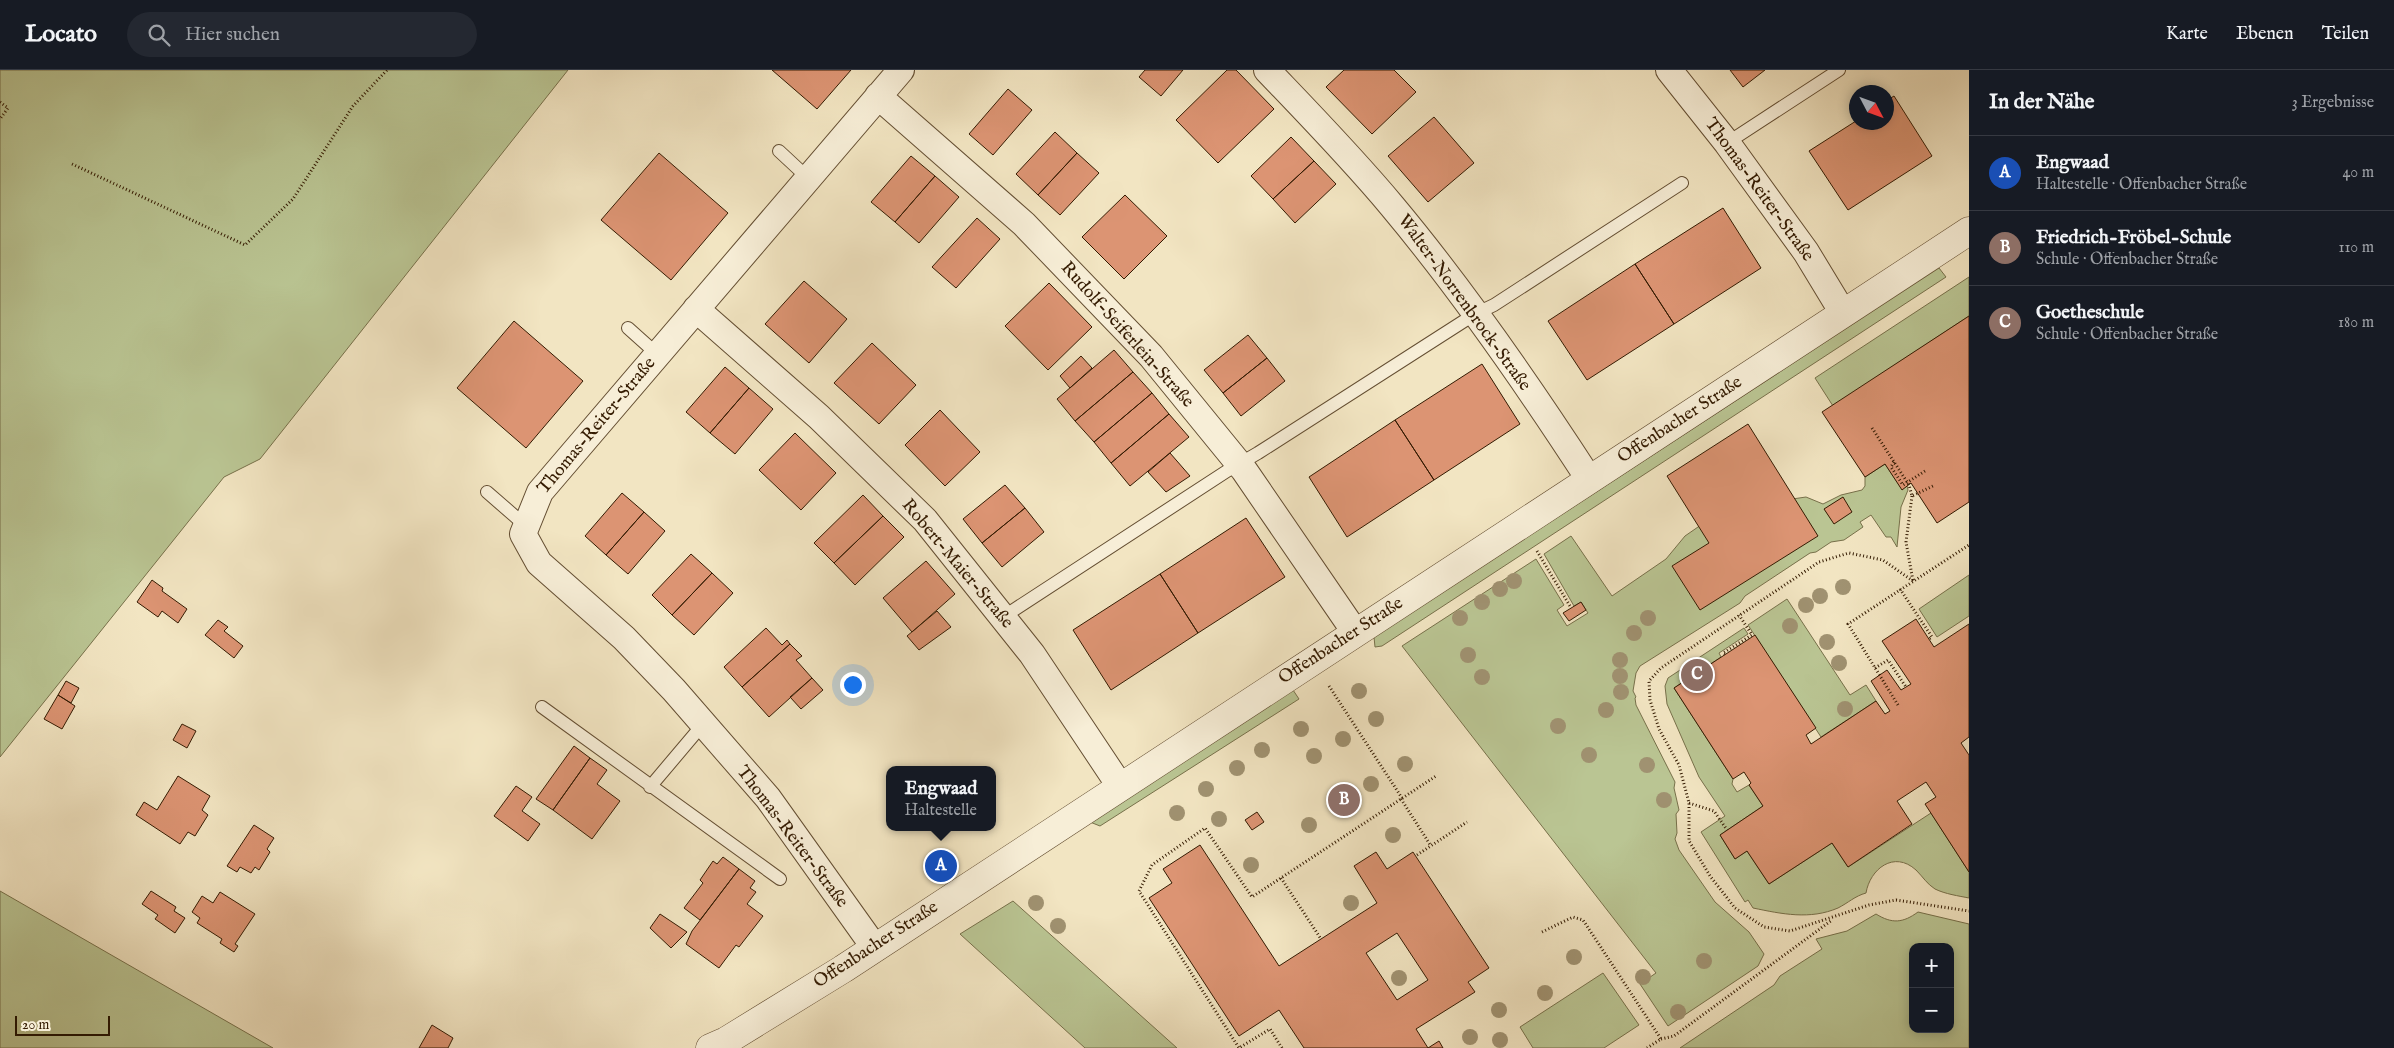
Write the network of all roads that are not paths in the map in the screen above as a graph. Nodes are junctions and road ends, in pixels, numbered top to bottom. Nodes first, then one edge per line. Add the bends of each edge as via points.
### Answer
1 (901, 70) edge
2 (1266, 70) edge
3 (1669, 70) edge
4 (1839, 70) edge
5 (878, 96) junction
6 (1726, 143) junction
7 (779, 151) dead end
8 (808, 178) junction
9 (1682, 182) dead end
10 (1969, 231) edge
11 (696, 309) junction
12 (1843, 313) junction
13 (1476, 314) junction
14 (628, 328) dead end
15 (657, 354) junction
16 (1239, 464) junction
17 (1589, 479) junction
18 (487, 492) dead end
19 (526, 526) junction
20 (1003, 617) junction
21 (1355, 632) junction
22 (542, 706) dead end
23 (704, 723) junction
24 (1120, 786) junction
25 (650, 787) junction
26 (780, 879) dead end
27 (874, 948) junction
28 (721, 1046) edge

1 - 5 street, Thomas-Reiter-Straße
2 - 13 street, Walter-Norrenbrock-Straße via 1392,205
3 - 6 street, Thomas-Reiter-Straße
4 - 6 lane
5 - 8 street, Thomas-Reiter-Straße
5 - 16 street, Rudolf-Seiferlein-Straße via 1024,224 1151,356
6 - 12 street, Thomas-Reiter-Straße via 1806,252
7 - 8 lane
8 - 11 street, Thomas-Reiter-Straße
9 - 13 lane
10 - 12 street, Offenbacher Straße
11 - 15 street, Thomas-Reiter-Straße
11 - 20 street, Robert-Maier-Straße via 819,417 925,520
12 - 17 street, Offenbacher Straße
13 - 16 lane
13 - 17 street, Walter-Norrenbrock-Straße
14 - 15 lane
15 - 19 street, Thomas-Reiter-Straße via 540,492
16 - 20 lane
16 - 21 street, Rudolf-Seiferlein-Straße
17 - 21 street, Offenbacher Straße
18 - 19 lane
19 - 23 street, Thomas-Reiter-Straße via 523,534 538,564 624,638
20 - 24 street, Robert-Maier-Straße via 1032,654
21 - 24 street, Offenbacher Straße
22 - 25 lane
23 - 25 lane
23 - 27 street, Thomas-Reiter-Straße via 768,798
24 - 27 street, Offenbacher Straße
25 - 26 lane
27 - 28 street, Offenbacher Straße

